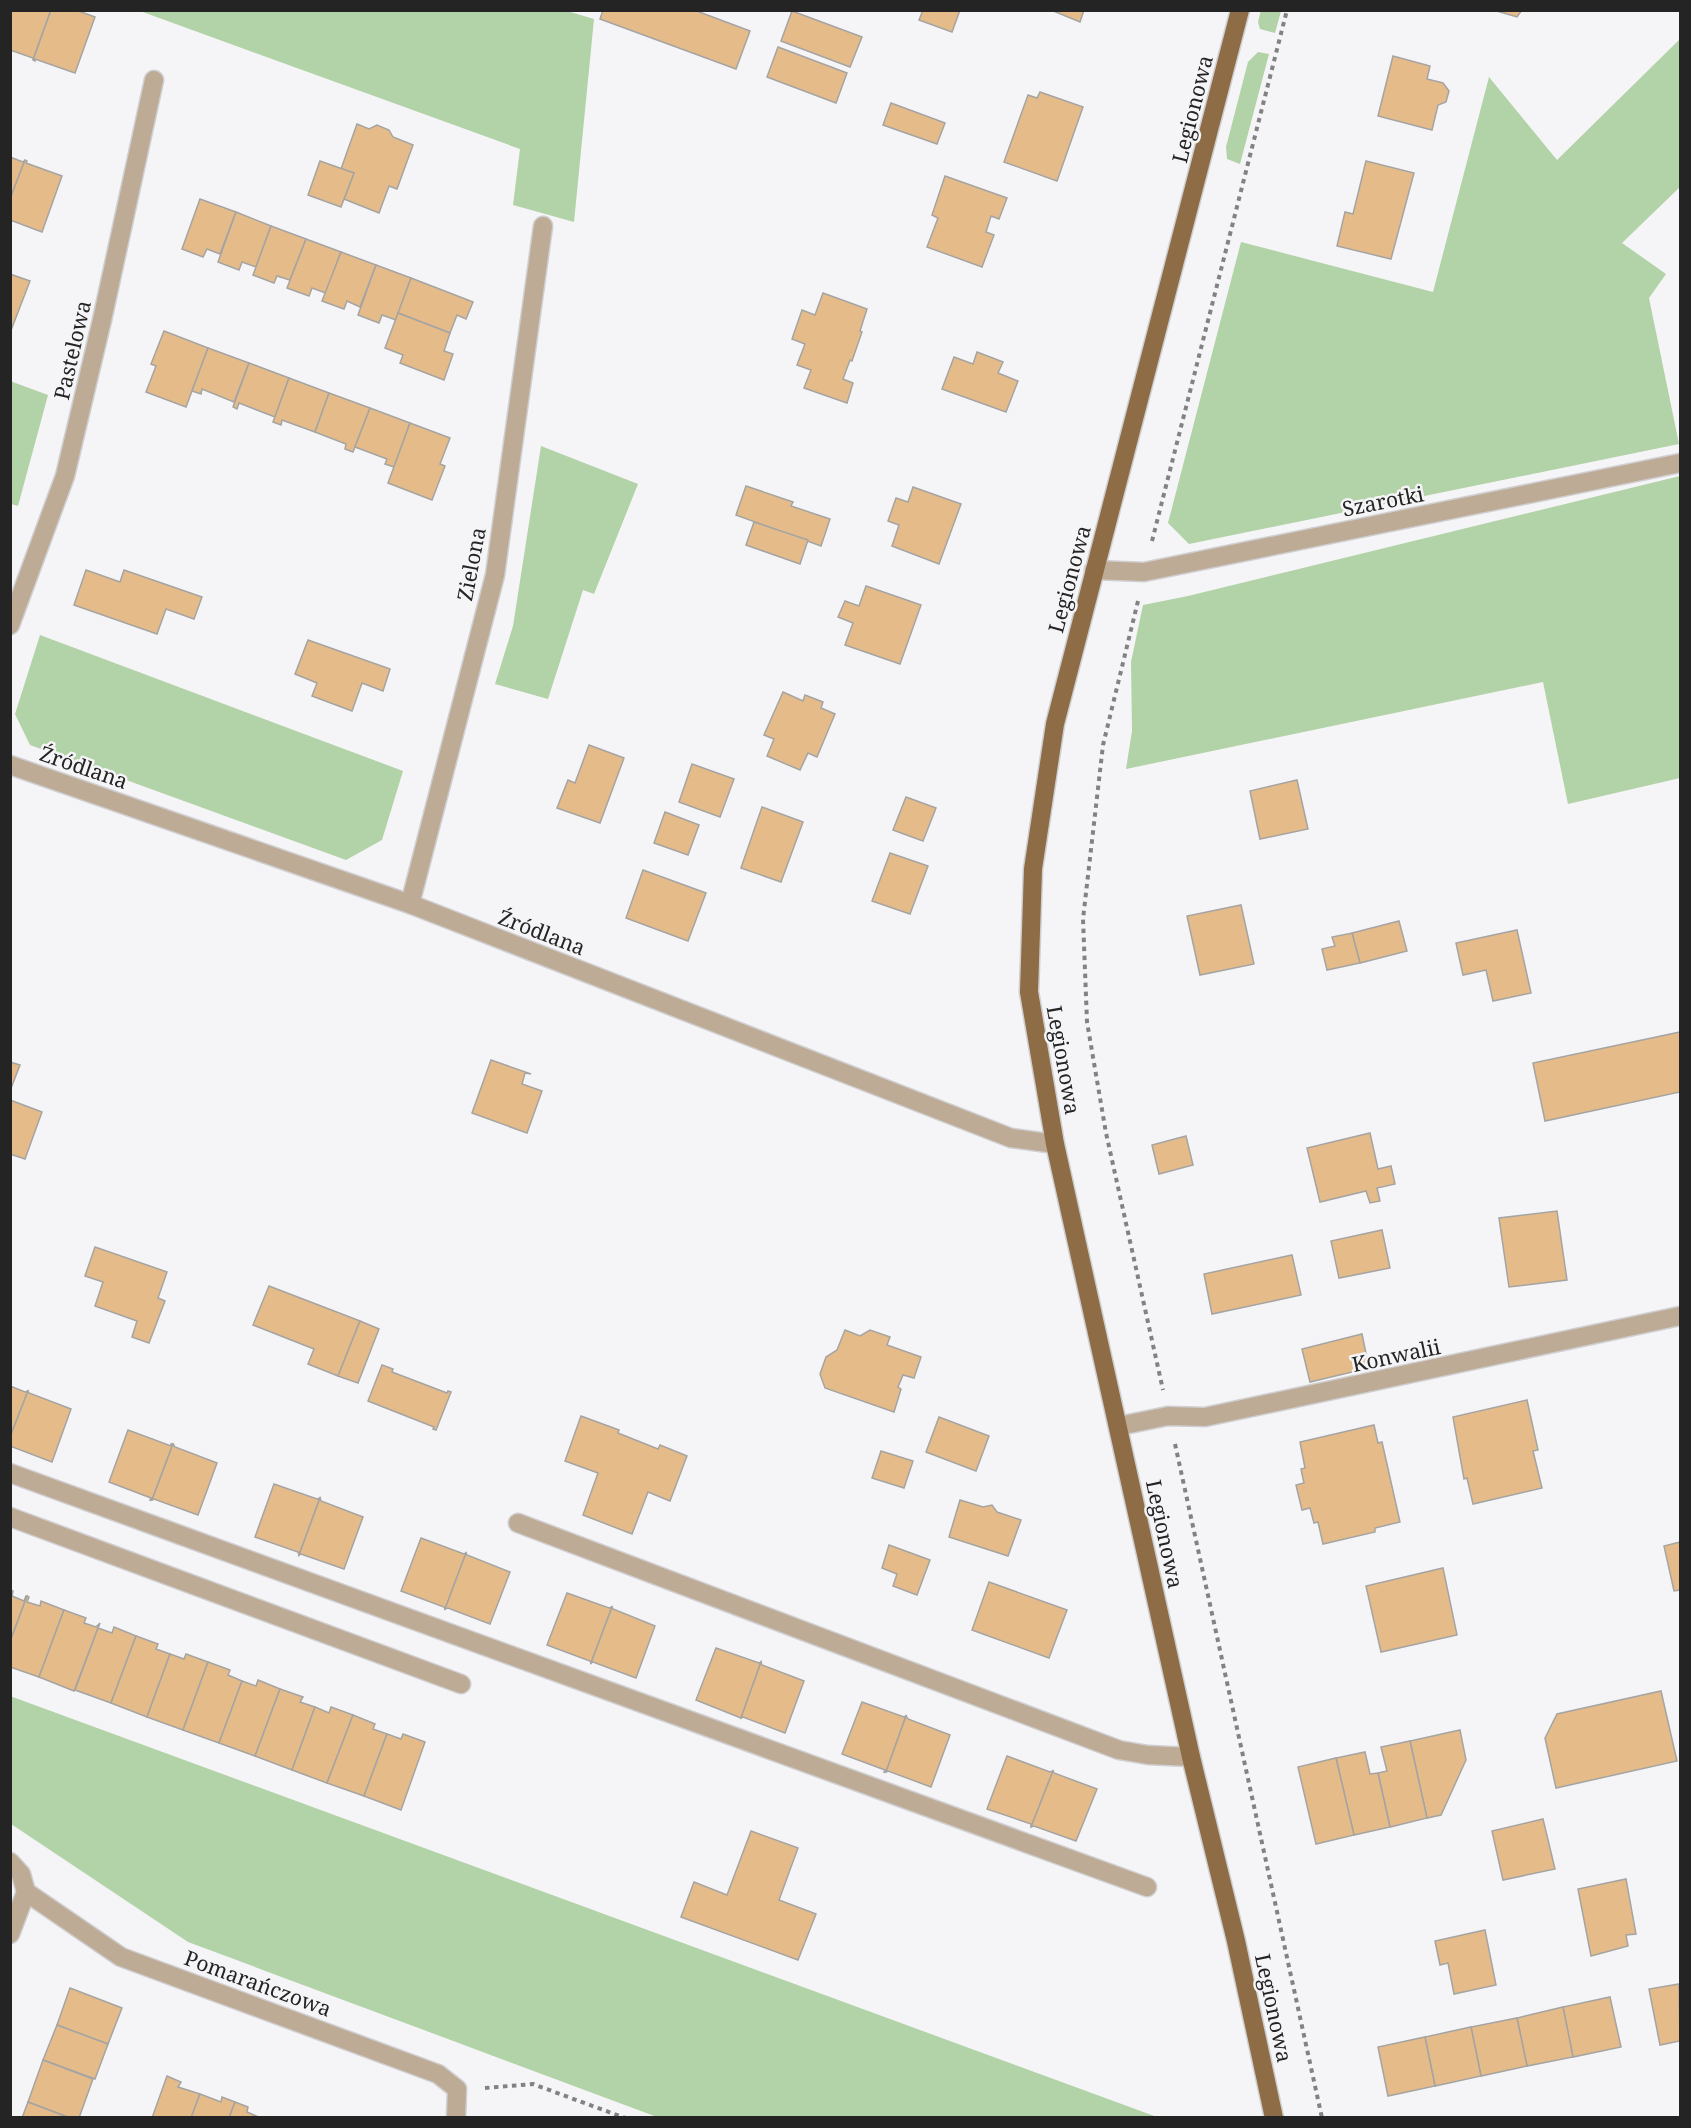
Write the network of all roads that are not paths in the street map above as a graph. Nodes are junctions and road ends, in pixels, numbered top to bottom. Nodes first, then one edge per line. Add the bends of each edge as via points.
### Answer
1 (1240, 10) edge
2 (154, 80) dead end
3 (543, 226) dead end
4 (1680, 463) edge
5 (1094, 570) junction
6 (10, 626) edge
7 (10, 765) edge
8 (410, 904) junction
9 (1055, 1144) junction
10 (1680, 1316) edge
11 (1119, 1426) junction
12 (10, 1473) edge
13 (10, 1517) edge
14 (518, 1523) dead end
15 (461, 1684) dead end
16 (1191, 1758) junction
17 (10, 1862) edge
18 (1147, 1887) dead end
19 (26, 1892) junction
20 (10, 1934) edge
21 (456, 2118) edge
22 (1274, 2118) edge

1 - 5 main road, Legionowa
2 - 6 street, Pastelowa via 65,476
3 - 8 street, Zielona via 495,575
4 - 5 street, Szarotki via 1144,572
5 - 9 main road, Legionowa via 1054,724 1033,869 1029,992
7 - 8 street, Źródlana
8 - 9 street, Źródlana via 1011,1138
9 - 11 main road, Legionowa
10 - 11 street, Konwalii via 1205,1417 1168,1416
11 - 16 main road, Legionowa
12 - 18 street
13 - 15 street
14 - 16 street via 1119,1750
16 - 22 main road, Legionowa
17 - 19 street via 21,1874
19 - 20 street
19 - 21 street, Pomarańczowa via 121,1957 438,2074 457,2090

